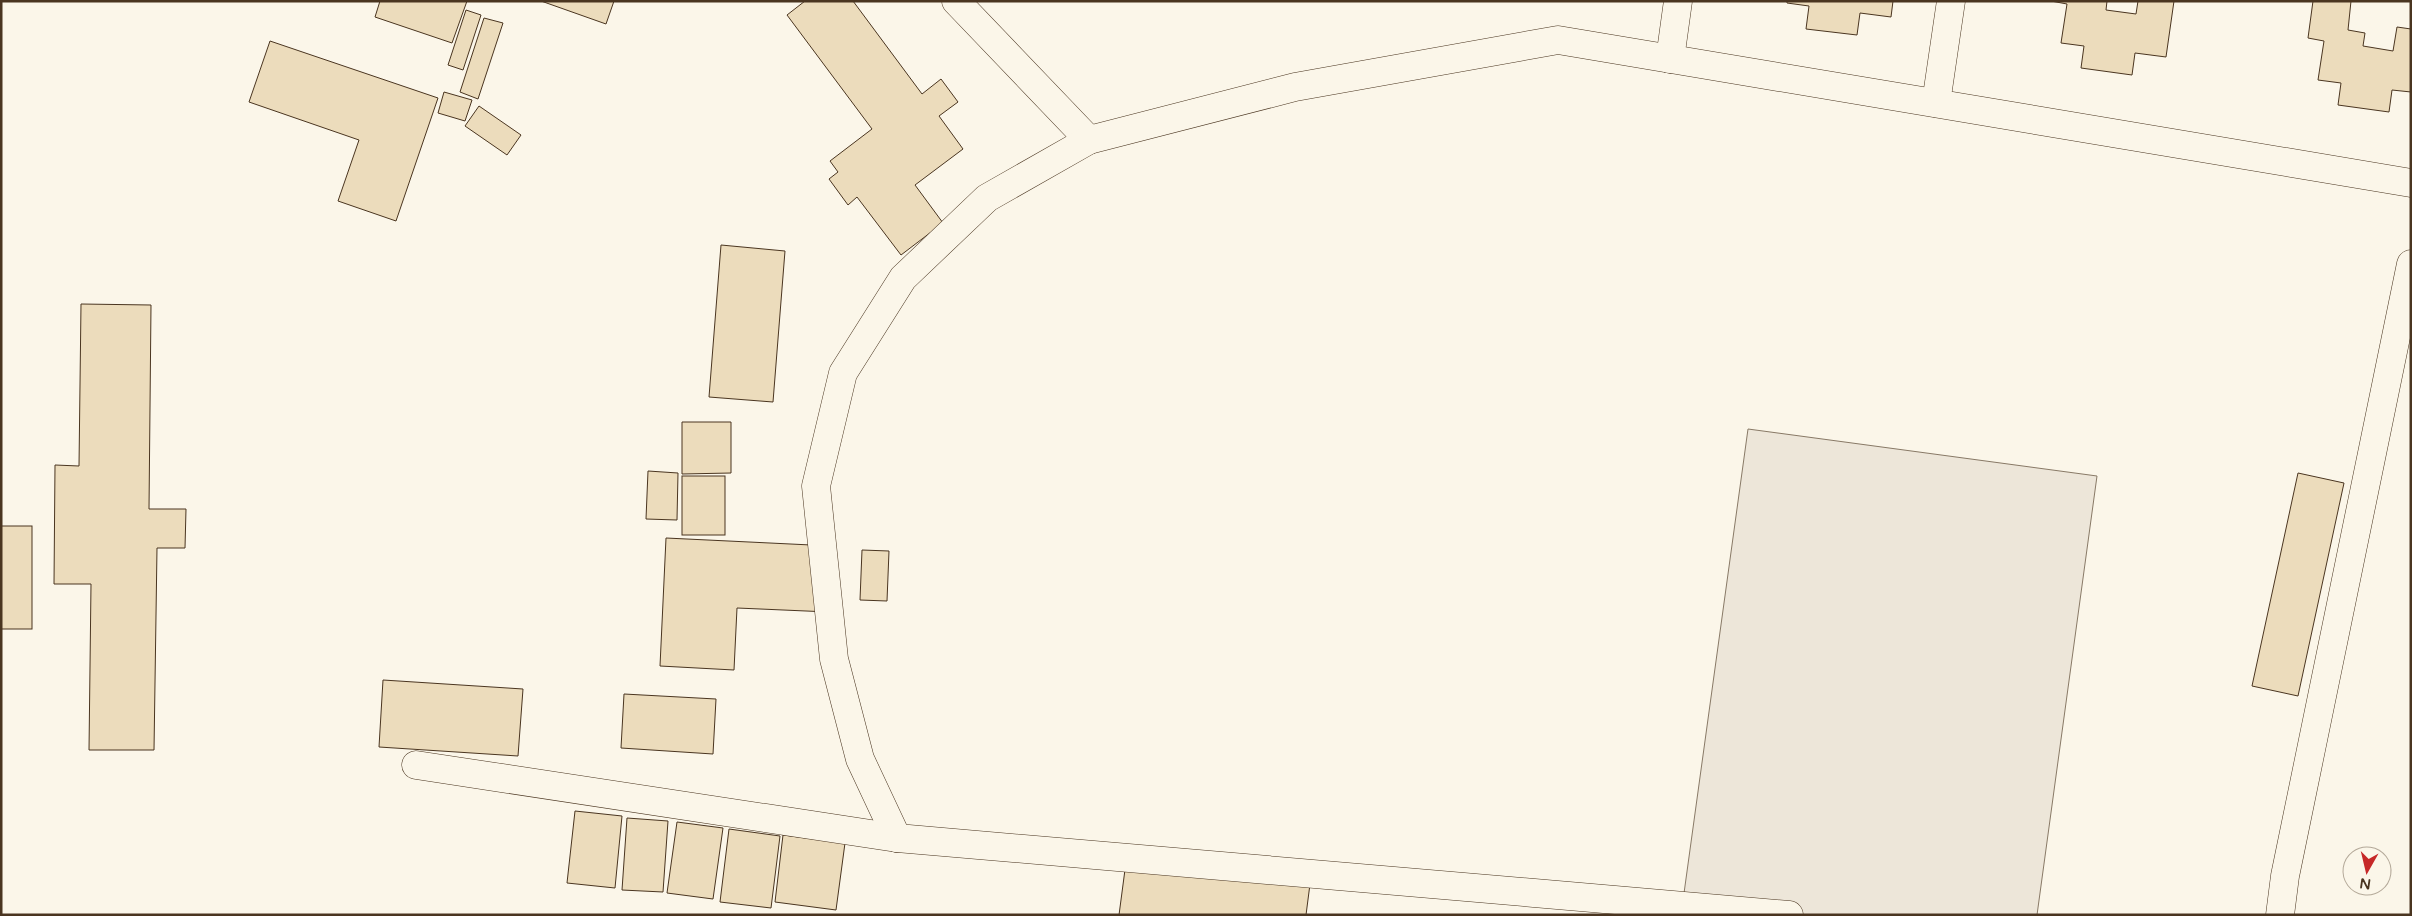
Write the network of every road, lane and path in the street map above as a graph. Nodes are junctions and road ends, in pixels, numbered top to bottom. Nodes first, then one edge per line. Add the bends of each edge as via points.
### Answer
1 (956, 1) edge
2 (1678, 1) edge
3 (1952, 1) edge
4 (1670, 58) junction
5 (1936, 103) junction
6 (1089, 140) junction
7 (2411, 183) edge
8 (2411, 264) edge
9 (416, 765) dead end
10 (897, 838) junction
11 (1790, 915) edge
12 (2280, 915) edge

1 - 6 street
2 - 4 street
3 - 5 street
4 - 5 street
4 - 6 street via 1558,40 1295,87
5 - 7 street
6 - 10 street via 987,198 903,278 844,374 816,486 834,659 860,759
8 - 12 street via 2285,876
9 - 10 street
10 - 11 street

